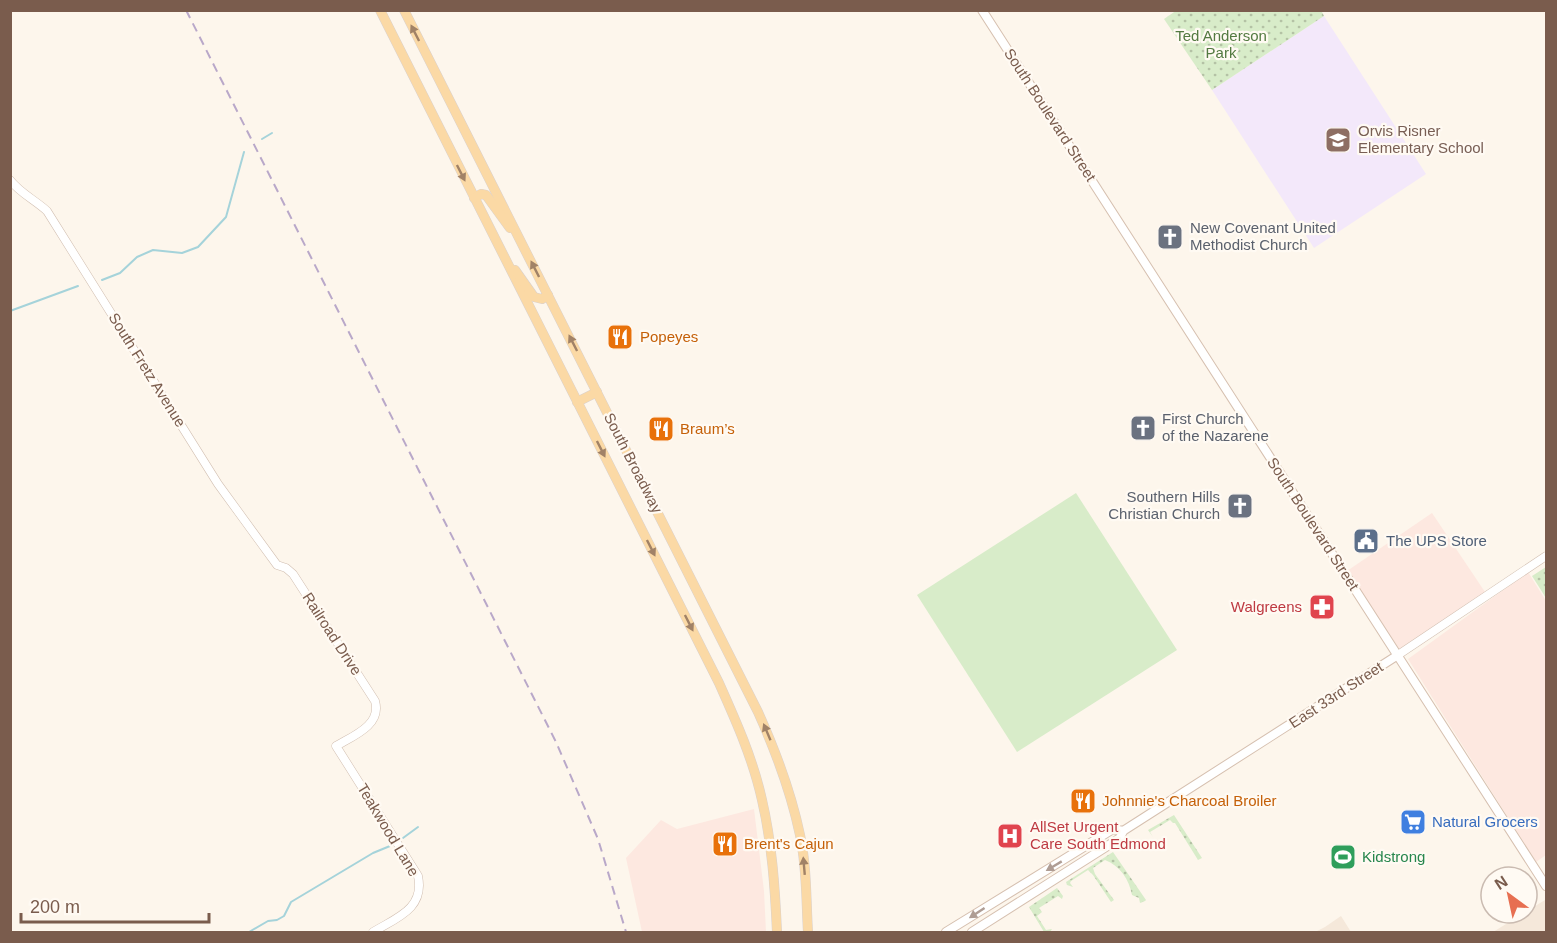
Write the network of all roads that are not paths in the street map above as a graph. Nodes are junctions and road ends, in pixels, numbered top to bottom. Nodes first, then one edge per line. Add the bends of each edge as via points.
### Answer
1 (380, 10) edge
2 (404, 10) edge
3 (982, 10) edge
4 (10, 180) edge
5 (474, 198) junction
6 (522, 244) junction
7 (505, 259) junction
8 (548, 295) junction
9 (597, 392) junction
10 (576, 402) junction
11 (1546, 556) edge
12 (278, 565) joint
13 (1398, 655) junction
14 (336, 746) joint
15 (1123, 831) junction
16 (1546, 886) edge
17 (373, 933) edge
18 (777, 933) edge
19 (808, 933) edge
20 (946, 933) edge
21 (972, 933) edge

1 -> 5 main road, South Broadway
6 -> 2 main road, South Broadway
3 - 13 main road, South Boulevard Street
4 - 12 street, South Fretz Avenue via 53,220 218,484
5 - 6 main road via 486,195
5 - 7 main road, South Broadway
8 -> 6 main road, South Broadway
7 - 8 main road via 534,297
7 - 10 main road, South Broadway
9 -> 8 main road, South Broadway
9 - 10 main road
19 -> 9 main road, South Broadway via 800,836 779,763 742,679
10 -> 18 main road, South Broadway via 737,723 762,799 773,870
11 - 13 street, East 33rd Street
12 - 14 street, Railroad Drive via 293,574 374,697 374,720
13 - 15 main road, East 33rd Street
13 - 16 main road, South Boulevard Street
14 - 17 street, Teakwood Lane via 420,883 412,907
15 -> 20 main road, East 33rd Street via 1113,829
15 - 21 main road, East 33rd Street via 1120,838

